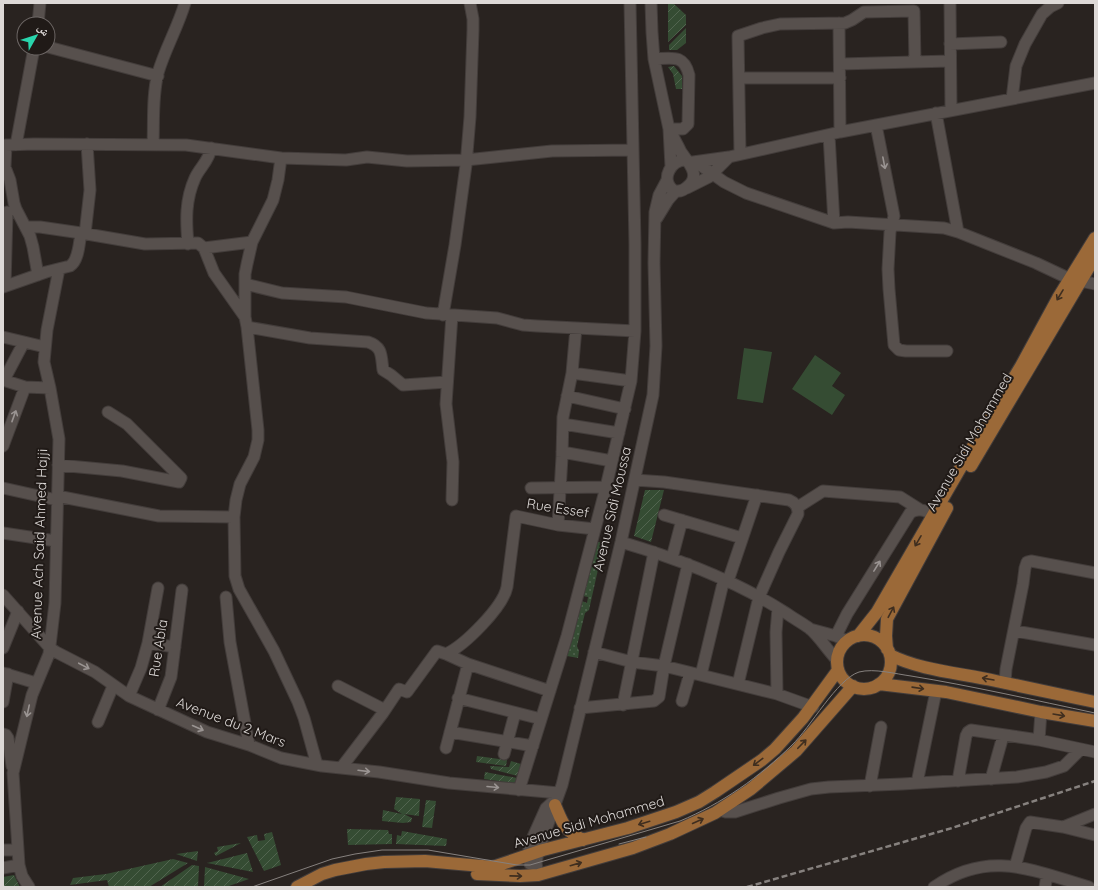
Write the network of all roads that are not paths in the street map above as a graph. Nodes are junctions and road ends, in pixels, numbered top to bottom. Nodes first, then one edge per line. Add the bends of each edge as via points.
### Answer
1 (40, 3) edge
2 (185, 3) edge
3 (630, 3) edge
4 (651, 3) edge
5 (950, 3) edge
6 (1058, 3) edge
7 (470, 6) edge
8 (39, 16) edge
9 (839, 24) junction
10 (1000, 42) dead end
11 (950, 44) junction
12 (56, 49) edge
13 (33, 56) edge
14 (654, 59) junction
15 (950, 61) junction
16 (915, 62) junction
17 (840, 64) junction
18 (158, 76) junction
19 (739, 78) junction
20 (840, 78) junction
21 (1095, 83) edge
22 (1012, 99) junction
23 (951, 110) junction
24 (936, 113) junction
25 (876, 125) junction
26 (670, 129) junction
27 (840, 132) junction
28 (829, 135) junction
29 (87, 144) junction
30 (16, 145) junction
31 (153, 145) junction
32 (211, 148) junction
33 (632, 150) junction
34 (4, 154) edge
35 (740, 154) junction
36 (729, 157) junction
37 (281, 158) junction
38 (466, 160) junction
39 (691, 161) junction
40 (671, 167) junction
41 (712, 174) junction
42 (667, 180) junction
43 (681, 190) junction
44 (9, 211) edge
45 (656, 220) junction
46 (834, 223) junction
47 (892, 224) junction
48 (26, 227) junction
49 (958, 232) junction
50 (83, 233) junction
51 (1095, 238) edge
52 (252, 242) junction
53 (188, 244) junction
54 (5, 248) edge
55 (204, 248) junction
56 (1095, 257) edge
57 (60, 269) junction
58 (38, 275) junction
59 (1075, 280) junction
60 (245, 284) junction
61 (1095, 284) edge
62 (4, 287) edge
63 (447, 315) junction
64 (246, 322) junction
65 (576, 328) junction
66 (635, 331) junction
67 (3, 337) edge
68 (24, 342) junction
69 (45, 347) junction
70 (947, 351) dead end
71 (572, 373) junction
72 (4, 380) edge
73 (631, 381) junction
74 (447, 382) junction
75 (25, 387) junction
76 (50, 388) junction
77 (567, 396) junction
78 (625, 409) junction
79 (108, 412) dead end
80 (563, 424) junction
81 (619, 433) junction
82 (3, 446) edge
83 (562, 452) junction
84 (612, 460) junction
85 (58, 465) junction
86 (635, 480) junction
87 (561, 487) junction
88 (606, 487) junction
89 (3, 488) edge
90 (531, 488) dead end
91 (757, 495) junction
92 (57, 498) junction
93 (452, 500) dead end
94 (798, 507) junction
95 (918, 509) junction
96 (664, 514) dead end
97 (934, 514) junction
98 (234, 517) junction
99 (682, 520) junction
100 (558, 525) junction
101 (595, 530) junction
102 (3, 533) edge
103 (742, 538) junction
104 (56, 541) junction
105 (621, 542) junction
106 (654, 552) junction
107 (672, 558) junction
108 (688, 564) junction
109 (1095, 573) edge
110 (726, 580) junction
111 (158, 588) dead end
112 (182, 590) dead end
113 (3, 595) edge
114 (226, 597) dead end
115 (759, 597) junction
116 (778, 608) junction
117 (18, 611) junction
118 (810, 629) junction
119 (1015, 632) junction
120 (847, 638) junction
121 (148, 643) junction
122 (1095, 645) edge
123 (175, 647) junction
124 (3, 648) edge
125 (50, 648) junction
126 (594, 652) junction
127 (888, 652) junction
128 (446, 654) junction
129 (632, 662) junction
130 (468, 664) junction
131 (838, 665) junction
132 (664, 666) junction
133 (5, 673) edge
134 (690, 673) junction
135 (701, 675) junction
136 (36, 683) junction
137 (1005, 683) junction
138 (738, 684) junction
139 (879, 684) junction
140 (113, 686) junction
141 (338, 686) dead end
142 (853, 686) junction
143 (550, 691) junction
144 (936, 691) junction
145 (777, 694) junction
146 (129, 696) junction
147 (458, 698) junction
148 (682, 701) dead end
149 (3, 702) edge
150 (1095, 702) edge
151 (623, 705) junction
152 (812, 706) junction
153 (580, 708) junction
154 (158, 710) junction
155 (385, 710) junction
156 (1041, 712) junction
157 (515, 713) junction
158 (541, 719) junction
159 (1095, 721) edge
160 (98, 722) dead end
161 (881, 728) dead end
162 (450, 732) junction
163 (3, 734) edge
164 (1003, 736) junction
165 (1039, 740) junction
166 (508, 742) junction
167 (249, 745) junction
168 (533, 746) junction
169 (446, 748) dead end
170 (1080, 750) junction
171 (1095, 752) edge
172 (504, 754) dead end
173 (317, 765) junction
174 (340, 768) junction
175 (13, 773) junction
176 (992, 779) junction
177 (958, 781) junction
178 (917, 783) junction
179 (870, 786) junction
180 (519, 790) junction
181 (557, 799) junction
182 (720, 810) junction
183 (1095, 814) edge
184 (1063, 827) junction
185 (1095, 835) edge
186 (583, 840) junction
187 (3, 850) edge
188 (18, 850) junction
189 (532, 851) junction
190 (19, 865) junction
191 (1015, 867) junction
192 (3, 868) edge
193 (955, 874) junction
194 (536, 875) junction
195 (1047, 875) junction
196 (1066, 884) edge
197 (29, 887) edge
198 (297, 887) edge
199 (312, 887) edge
200 (934, 887) edge
201 (951, 887) edge
202 (1045, 887) edge
203 (1089, 887) edge

1 - 8 street
2 - 18 street
3 - 33 street
4 - 14 street
5 - 11 street
6 - 22 street via 1042,14 1026,44 1016,66
7 - 38 street via 473,30
9 - 16 street via 849,22 864,12 914,11
9 - 17 street
9 - 19 street via 780,24 738,36
10 - 11 street
11 - 15 street
12 - 18 street
13 - 30 street
14 - 26 street
14 - 26 street via 676,58 687,68 689,75 688,124 684,129
15 - 16 street
15 - 23 street
16 - 17 street
17 - 20 street
18 - 31 street via 155,89
19 - 20 street
19 - 35 street
20 - 27 street
21 - 22 street
22 - 23 street
23 - 24 street
24 - 25 street
24 - 49 street
25 - 27 street
25 -> 47 street via 894,216
26 - 39 street
26 - 40 street
27 - 28 street
28 - 35 street
28 - 46 street
29 - 30 street
29 - 31 street
29 - 50 street via 90,190
30 - 34 street via 6,145
31 - 32 street
32 - 37 street
32 - 53 street via 210,156 195,179 187,207
33 - 38 street via 552,151
33 - 66 street
34 - 44 street via 10,180
35 - 36 street
36 - 39 street
36 - 41 street
37 - 38 street
37 - 52 street via 273,200
38 - 63 street
39 - 40 street via 678,161
39 - 41 street
39 - 43 street via 692,181
40 - 42 street
41 - 43 street
41 - 46 street via 746,193
42 - 43 street via 670,187
42 - 45 street, Avenue Sidi Moussa via 659,195
43 - 45 street, Avenue Sidi Moussa via 661,210
44 - 48 street
44 - 54 street
45 - 86 street, Avenue Sidi Moussa via 655,380
46 - 47 street
47 - 49 street
47 - 70 street via 888,289 894,345 899,350 906,351
48 - 50 street
48 - 58 street
49 - 59 street
50 - 53 street via 145,244
50 - 57 street via 73,264
51 - 59 main road, Avenue Sidi Mohammed
52 - 55 street
52 - 60 street
53 - 55 street via 198,243
54 - 62 street
55 - 64 street via 214,273
56 - 59 main road, Avenue Sidi Mohammed
57 - 58 street
57 - 69 street, Avenue Ach Said Ahmed Hajji
58 - 62 street
59 - 61 street
59 -> 97 main road, Avenue Sidi Mohammed
127 -> 59 main road, Avenue Sidi Mohammed via 886,626 891,612
60 - 63 street via 282,293 346,297
60 - 64 street
63 - 65 street via 497,318 530,325
63 - 74 street
64 - 74 street via 318,338 368,342 378,348 383,370 403,385
64 - 98 street via 258,435 255,454 240,484
65 - 66 street
65 - 71 street
66 - 73 street
67 - 68 street
68 - 69 street
68 - 72 street
69 - 76 street, Avenue Ach Said Ahmed Hajji via 44,366
71 - 73 street
71 - 77 street
72 - 75 street
73 - 78 street
74 - 93 street via 447,418 453,462
75 - 76 street
82 -> 75 street
76 - 85 street, Avenue Ach Said Ahmed Hajji via 58,434
77 - 78 street
77 - 80 street
78 - 81 street
79 - 85 street via 127,424 181,478 179,482 122,471
80 - 81 street
80 - 83 street
81 - 84 street
83 - 84 street
83 - 87 street
84 - 88 street
85 - 92 street, Avenue Ach Said Ahmed Hajji
86 - 91 street
86 - 105 street, Avenue Sidi Moussa
87 - 88 street
87 - 90 street
87 - 100 street
88 - 101 street
89 - 92 street
91 - 94 street via 789,500
91 - 103 street
92 - 98 street via 159,516
92 - 104 street, Avenue Ach Said Ahmed Hajji
94 - 95 street via 823,491 900,497
94 - 115 street via 798,514
95 - 97 street, Avenue Sidi Mohammed
120 -> 95 street, Avenue Sidi Mohammed via 847,614 907,517 913,510
96 - 99 street
97 -> 120 main road, Avenue Sidi Mohammed via 877,612
98 - 173 street via 235,576 239,589 274,650 298,702
99 - 103 street
99 - 107 street
100 - 101 street, Rue Essef
100 - 128 street, Rue Essef via 516,516 506,594 478,628 460,646
101 - 143 street
102 - 104 street
103 - 110 street
104 - 125 street, Avenue Ach Said Ahmed Hajji via 55,603
105 - 106 street
105 - 126 street, Avenue Sidi Moussa
106 - 107 street
106 - 129 street
107 - 108 street
108 - 110 street
108 - 132 street
109 - 119 street via 1028,562
110 - 115 street
110 - 135 street
111 - 121 street
112 - 123 street, Rue Abla
113 - 117 street, Avenue du 2 Mars
114 - 167 street via 230,642
115 - 116 street
115 - 138 street
116 - 118 street
116 - 145 street
117 - 124 street
117 - 125 street, Avenue du 2 Mars
118 - 120 street
118 - 131 street
119 - 122 street
119 - 137 street
120 - 127 main road via 876,638
120 - 131 main road via 842,646
121 - 123 street
121 - 146 street
123 - 154 street, Rue Abla via 171,677
125 - 136 street, Avenue Ach Said Ahmed Hajji
125 -> 140 street, Avenue du 2 Mars via 95,672
126 - 129 street
126 - 153 street, Avenue Sidi Moussa
137 -> 127 main road via 930,668 901,660
127 - 139 main road via 889,672
128 - 130 street
128 - 155 street via 437,651 407,692 399,689
129 - 132 street
129 - 151 street
130 - 143 street
130 - 147 street
131 - 142 main road via 845,681
131 - 152 main road, Avenue Sidi Mohammed
132 - 134 street
132 - 151 street via 659,697 654,701
133 - 136 street
133 - 149 street
134 - 135 street
134 - 148 street
135 - 138 street
136 -> 175 street, Avenue Ach Said Ahmed Hajji
137 - 150 main road
138 - 145 street
139 - 142 main road via 863,689
139 -> 144 main road
140 - 146 street, Avenue du 2 Mars
140 - 160 street
141 - 155 street
182 -> 142 main road via 751,789 796,751
143 - 158 street
144 - 156 main road
144 - 178 street
145 - 152 street
146 - 154 street, Avenue du 2 Mars
147 - 157 street
147 - 162 street
151 - 153 street
152 -> 186 main road, Avenue Sidi Mohammed via 789,735 762,760 700,802 653,820
153 - 181 street, Avenue Sidi Moussa
154 -> 167 street, Avenue du 2 Mars via 206,732
155 - 174 street
156 -> 159 main road
156 - 165 street
157 - 158 street
157 - 166 street
158 - 168 street
161 - 179 street
162 - 166 street
162 - 169 street
163 - 175 street via 8,738
164 - 165 street
164 - 176 street
164 - 177 street via 974,730 968,732
165 - 170 street
166 - 168 street
166 - 172 street
167 - 173 street, Avenue du 2 Mars via 281,758
168 - 180 street
170 - 171 street
170 - 176 street via 1067,764 1058,769
173 - 174 street, Avenue du 2 Mars
174 -> 180 street, Avenue du 2 Mars
175 - 188 street, Avenue Ach Said Ahmed Hajji
176 - 177 street
177 - 178 street
178 - 179 street
179 - 182 street via 811,789 735,812
180 - 181 street, Avenue du 2 Mars
181 - 186 main road via 564,826
181 - 189 street, Avenue Sidi Moussa
194 -> 182 main road via 633,848
183 - 184 street
184 - 185 street
184 - 191 street via 1029,823
186 - 189 main road, Avenue Sidi Mohammed
187 - 188 street
188 - 190 street, Avenue Ach Said Ahmed Hajji
189 - 194 street, Avenue Sidi Moussa
189 - 198 main road, Avenue Sidi Mohammed via 492,867 425,861 366,864 334,870
190 - 192 street
190 - 197 street, Avenue Ach Said Ahmed Hajji
191 - 193 street via 985,866
191 - 195 street
193 - 200 street
193 - 201 street
199 -> 194 main road via 335,878 384,869
195 - 196 street
195 - 202 street
196 - 203 street

